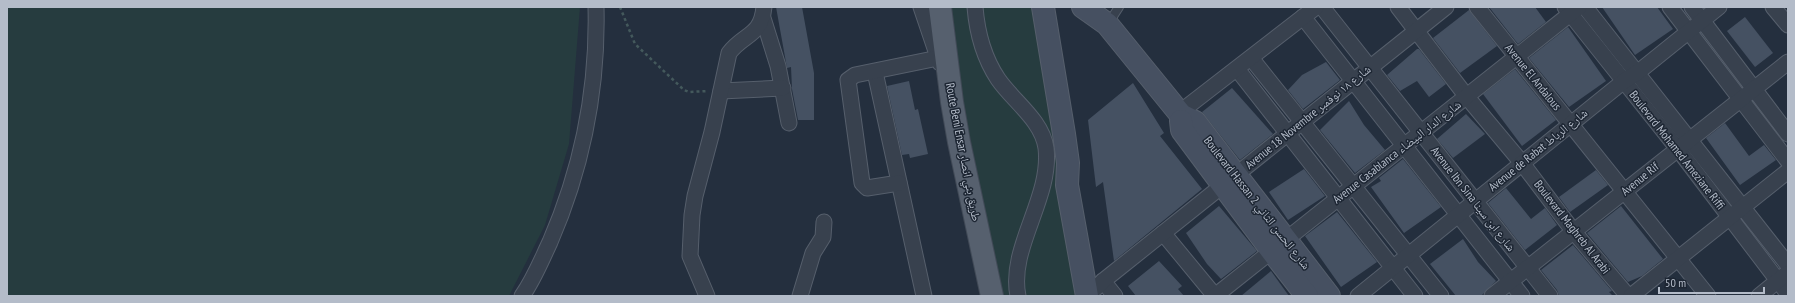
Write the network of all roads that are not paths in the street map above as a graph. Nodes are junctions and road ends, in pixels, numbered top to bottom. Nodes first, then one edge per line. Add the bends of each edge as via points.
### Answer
1 (596, 7) edge
2 (921, 7) edge
3 (940, 7) edge
4 (975, 7) edge
5 (1043, 7) edge
6 (1084, 7) edge
7 (1316, 7) edge
8 (1322, 7) edge
9 (1398, 7) edge
10 (1446, 7) edge
11 (1477, 7) edge
12 (1585, 7) edge
13 (1670, 7) edge
14 (1692, 7) edge
15 (1720, 7) edge
16 (1773, 7) edge
17 (1571, 9) edge
18 (763, 13) edge
19 (1113, 16) edge
20 (1303, 18) junction
21 (1703, 20) junction
22 (1788, 25) edge
23 (1416, 31) junction
24 (1689, 32) junction
25 (1517, 56) junction
26 (938, 58) junction
27 (1251, 58) junction
28 (1788, 62) edge
29 (1370, 68) junction
30 (1238, 69) junction
31 (875, 72) junction
32 (1637, 73) junction
33 (1353, 81) junction
34 (1624, 81) junction
35 (783, 88) junction
36 (721, 90) junction
37 (1754, 90) junction
38 (1467, 97) junction
39 (1741, 99) junction
40 (952, 102) junction
41 (1180, 114) junction
42 (1302, 122) junction
43 (789, 123) dead end
44 (1571, 125) junction
45 (1288, 133) junction
46 (1421, 133) junction
47 (1788, 134) edge
48 (1690, 140) junction
49 (1404, 146) junction
50 (1678, 149) junction
51 (1788, 161) edge
52 (1522, 163) junction
53 (1788, 171) edge
54 (1230, 180) junction
55 (900, 183) junction
56 (1353, 186) junction
57 (1625, 192) junction
58 (1339, 198) junction
59 (1475, 201) junction
60 (1743, 208) junction
61 (1458, 214) junction
62 (1731, 218) junction
63 (824, 222) dead end
64 (1574, 232) junction
65 (1163, 233) junction
66 (1278, 246) junction
67 (1408, 255) junction
68 (1679, 259) junction
69 (1788, 265) edge
70 (1393, 267) junction
71 (1528, 268) junction
72 (1783, 277) edge
73 (1510, 282) junction
74 (1100, 292) edge
75 (1788, 294) edge
76 (522, 296) edge
77 (707, 296) edge
78 (800, 296) edge
79 (924, 296) edge
80 (992, 296) edge
81 (1018, 296) edge
82 (1215, 296) edge
83 (1307, 296) edge
84 (1329, 296) edge
85 (1358, 296) edge
86 (1415, 296) edge
87 (1441, 296) edge
88 (1492, 296) edge
89 (1522, 296) edge
90 (1550, 296) edge
91 (1628, 296) edge
92 (1632, 296) edge
93 (1708, 296) edge
94 (1759, 296) edge

1 - 76 street via 592,89 581,153 560,220 533,281
2 - 26 street
3 - 40 main road, Route Beni Ensar طريق بني انصار
4 - 81 street via 982,46 997,78 1029,115 1046,146 1047,162 1044,176 1017,270
5 - 74 street via 1068,163 1067,185
6 - 19 street, Boulevard Hassan 2 شارع الحسن الثاني
7 - 20 street
8 - 29 street, Avenue Ibn Sina شارع ابن سينا
9 - 23 street, Boulevard Maghreb Al Arabi
10 - 23 street, Avenue 18 Novembre شارع ١٨ نوفمبر
11 - 25 street, Avenue El Andalous
12 - 32 street, Boulevard Mohamed Ameziane Riffi
13 - 24 street
14 - 21 street
15 - 21 street, Avenue de Rabat شارع الرباط
16 - 22 street
17 - 25 street, Avenue Casablanca شارع الدار البيضاء
17 - 34 street, Boulevard Mohamed Ameziane Riffi
18 - 35 street
18 - 36 street via 753,33 736,44 729,53
19 - 41 street, Boulevard Hassan 2 شارع الحسن الثاني
20 - 27 street
20 - 33 street, Avenue Ibn Sina شارع ابن سينا
21 - 24 street, Avenue de Rabat شارع الرباط
21 - 37 street
23 - 29 street, Avenue 18 Novembre شارع ١٨ نوفمبر
23 - 38 street, Boulevard Maghreb Al Arabi
24 - 32 street, Avenue de Rabat شارع الرباط
24 - 39 street
25 - 38 street, Avenue Casablanca شارع الدار البيضاء
25 - 44 street, Avenue El Andalous
26 - 31 street
26 - 40 street
27 - 30 street
27 - 42 street
28 - 37 street, Avenue Rif
29 - 33 street, Avenue 18 Novembre شارع ١٨ نوفمبر
29 - 46 street, Avenue Ibn Sina شارع ابن سينا
30 - 41 street
30 - 45 street
31 - 55 street
31 - 55 street via 855,75 848,80 862,183 867,188
32 - 34 street, Avenue de Rabat شارع الرباط
32 - 48 street, Boulevard Mohamed Ameziane Riffi
33 - 42 street, Avenue 18 Novembre شارع ١٨ نوفمبر
33 - 49 street, Avenue Ibn Sina شارع ابن سينا
34 - 44 street, Avenue de Rabat شارع الرباط
34 - 50 street, Boulevard Mohamed Ameziane Riffi
35 - 36 street
35 - 43 street
36 - 77 street via 692,215 690,256
37 - 39 street, Avenue Rif
37 - 47 street
38 - 46 street, Avenue Casablanca شارع الدار البيضاء
38 - 52 street, Boulevard Maghreb Al Arabi
39 - 48 street, Avenue Rif
39 - 51 street
40 - 80 main road, Route Beni Ensar طريق بني انصار via 964,174
41 - 54 street, Boulevard Hassan 2 شارع الحسن الثاني via 1195,122
42 - 45 street, Avenue 18 Novembre شارع ١٨ نوفمبر
42 - 56 street
44 - 52 street, Avenue de Rabat شارع الرباط
44 - 57 street, Avenue El Andalous
45 - 54 street, Avenue 18 Novembre شارع ١٨ نوفمبر
45 - 58 street
46 - 49 street, Avenue Casablanca شارع الدار البيضاء
46 - 59 street, Avenue Ibn Sina شارع ابن سينا
48 - 50 street, Avenue Rif
48 - 60 street, Boulevard Mohamed Ameziane Riffi
49 - 56 street, Avenue Casablanca شارع الدار البيضاء
49 - 61 street, Avenue Ibn Sina شارع ابن سينا
50 - 57 street, Avenue Rif
50 - 62 street, Boulevard Mohamed Ameziane Riffi
52 - 59 street, Avenue de Rabat شارع الرباط
52 - 64 street, Boulevard Maghreb Al Arabi
53 - 60 street
54 - 65 street, Avenue 18 Novembre شارع ١٨ نوفمبر
54 - 66 street, Boulevard Hassan 2 شارع الحسن الثاني
55 - 79 street
56 - 58 street, Avenue Casablanca شارع الدار البيضاء
56 - 67 street
57 - 64 street, Avenue Rif
57 - 68 street, Avenue El Andalous
58 - 66 street, Avenue Casablanca شارع الدار البيضاء
58 - 70 street
59 - 61 street, Avenue de Rabat شارع الرباط
59 - 71 street, Avenue Ibn Sina شارع ابن سينا
60 - 62 street
60 - 69 street, Boulevard Mohamed Ameziane Riffi
61 - 67 street, Avenue de Rabat شارع الرباط
61 - 73 street, Avenue Ibn Sina شارع ابن سينا
62 - 68 street
62 - 72 street, Boulevard Mohamed Ameziane Riffi
63 - 78 street via 823,236 813,253
64 - 71 street, Avenue Rif
64 - 91 street, Boulevard Maghreb Al Arabi
65 - 74 street, Avenue 18 Novembre شارع ١٨ نوفمبر
65 - 82 street
66 - 82 street, Avenue Casablanca شارع الدار البيضاء
66 - 83 street, Boulevard Hassan 2 شارع الحسن الثاني
66 - 84 street, Boulevard Hassan 2 شارع الحسن الثاني
67 - 70 street, Avenue de Rabat شارع الرباط
67 - 87 street
68 - 92 street
68 - 93 street, Avenue El Andalous
70 - 85 street, Avenue de Rabat شارع الرباط
70 - 86 street
71 - 73 street, Avenue Rif
71 - 90 street, Avenue Ibn Sina شارع ابن سينا
72 - 75 street, Boulevard Mohamed Ameziane Riffi
72 - 94 street
73 - 88 street, Avenue Rif
73 - 89 street, Avenue Ibn Sina شارع ابن سينا

